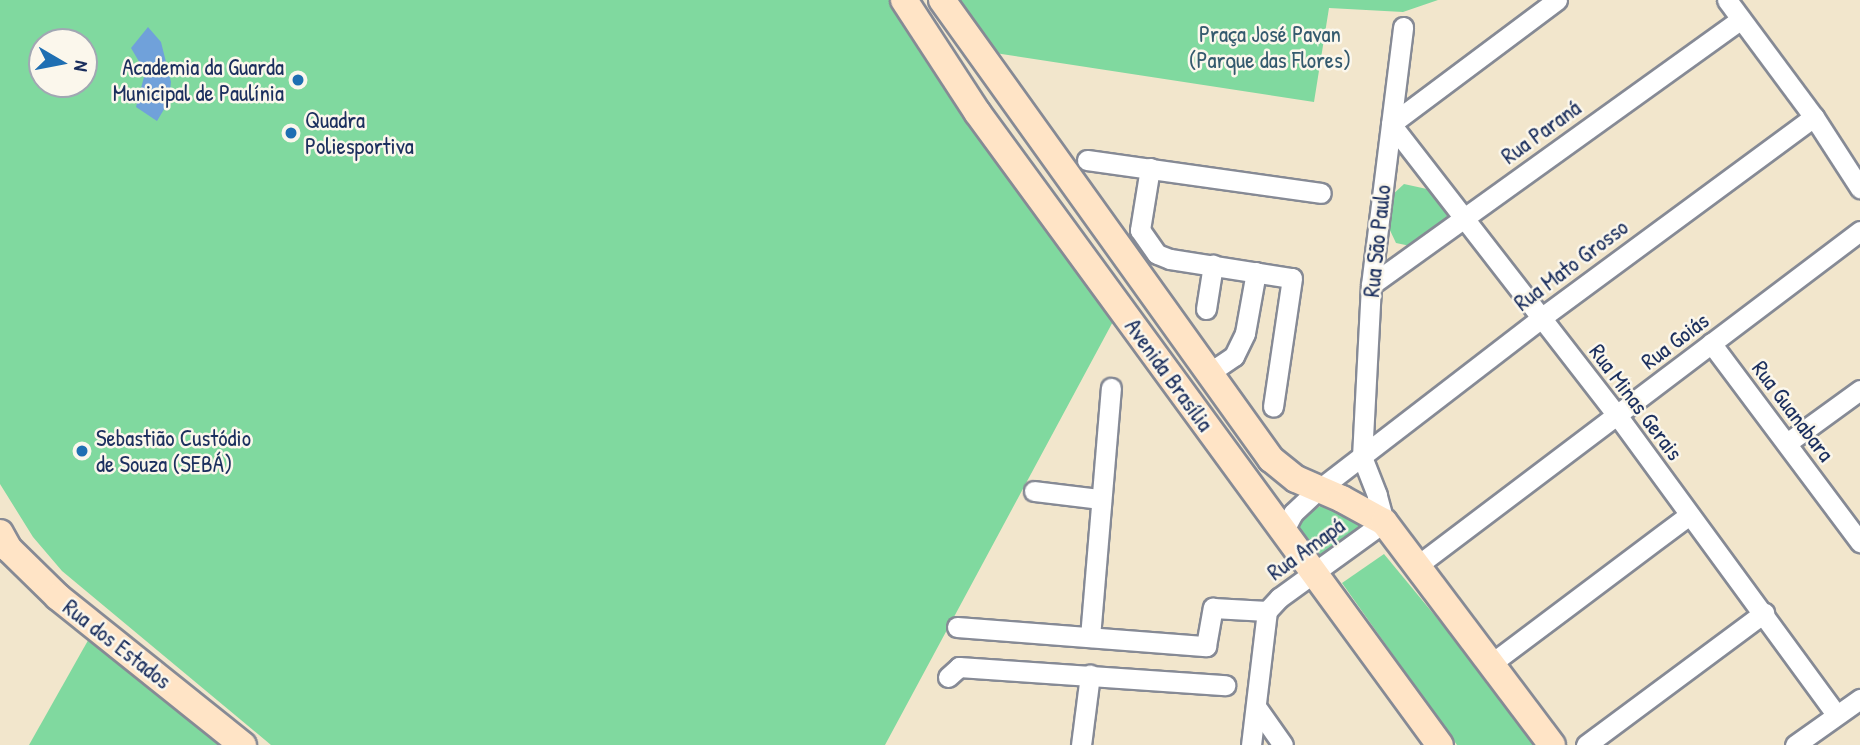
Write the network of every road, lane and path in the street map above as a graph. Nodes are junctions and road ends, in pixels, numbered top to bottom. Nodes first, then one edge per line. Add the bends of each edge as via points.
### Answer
1 (904, 0) edge
2 (942, 0) edge
3 (1557, 0) edge
4 (1727, 0) edge
5 (1740, 20) junction
6 (1403, 27) dead end
7 (1814, 117) junction
8 (1391, 124) junction
9 (1087, 160) dead end
10 (1150, 168) junction
11 (1860, 188) edge
12 (1321, 193) dead end
13 (1464, 218) junction
14 (1860, 231) edge
15 (1213, 265) junction
16 (1256, 272) junction
17 (1371, 285) junction
18 (1206, 309) dead end
19 (1541, 318) junction
20 (1711, 343) junction
21 (1209, 373) junction
22 (1111, 388) dead end
23 (1860, 390) edge
24 (1273, 407) dead end
25 (1617, 415) junction
26 (1787, 443) junction
27 (1362, 457) junction
28 (1318, 490) junction
29 (1034, 491) dead end
30 (1100, 499) junction
31 (1689, 515) junction
32 (1384, 522) junction
33 (1284, 530) junction
34 (0, 533) edge
35 (1860, 542) edge
36 (1418, 565) junction
37 (1316, 572) junction
38 (1267, 611) junction
39 (1764, 613) junction
40 (957, 627) dead end
41 (1090, 637) junction
42 (1492, 663) junction
43 (1090, 675) junction
44 (948, 677) dead end
45 (1225, 685) dead end
46 (1860, 699) edge
47 (1257, 708) junction
48 (1836, 714) junction
49 (243, 745) edge
50 (1081, 745) edge
51 (1251, 745) edge
52 (1283, 745) edge
53 (1440, 745) edge
54 (1552, 745) edge
55 (1586, 745) edge
56 (1795, 745) edge

1 - 33 main road, Avenida Brasília via 977,112
2 - 21 main road, Avenida Brasília
3 - 8 street
4 - 5 street
5 - 7 street
5 - 13 street, Rua Paraná
6 - 8 street, Rua São Paulo
7 - 11 street
7 - 19 street, Rua Mato Grosso
8 - 13 street, Rua Minas Gerais
8 - 17 street, Rua São Paulo
9 - 10 street
10 - 12 street
10 - 15 street via 1140,221 1144,239 1157,254 1170,259
13 - 17 street, Rua Paraná
13 - 19 street, Rua Minas Gerais
14 - 20 street, Rua Goiás
15 - 16 street
15 - 18 street
16 - 21 street via 1245,333 1234,356
16 - 24 street via 1292,278
17 - 27 street, Rua São Paulo
19 - 25 street, Rua Minas Gerais
19 - 27 street, Rua Mato Grosso
20 - 25 street, Rua Goiás
20 - 26 street, Rua Guanabara
21 - 28 main road, Avenida Brasília via 1271,458 1286,473
22 - 30 street
23 - 26 street
25 - 31 street, Rua Minas Gerais
25 - 36 street, Rua Goiás
26 - 35 street, Rua Guanabara
27 - 28 street
27 - 32 street, Rua São Paulo
28 - 32 main road, Avenida Brasília
28 - 33 street, Rua Amapá via 1293,513
29 - 30 street
30 - 41 street
31 - 39 street, Rua Minas Gerais
31 - 42 street
32 - 36 main road, Rua São Paulo
32 - 37 street, Rua Amapá
33 - 37 main road, Avenida Brasília
34 - 49 main road, Rua dos Estados via 9,549 58,597
36 - 42 main road, Rua São Paulo
37 - 38 street, Rua Amapá
37 - 53 main road, Avenida Brasília
38 - 41 street via 1213,608 1206,646
38 - 47 street, Rua Amapá
39 - 48 street, Rua Minas Gerais
39 - 55 street
40 - 41 street
42 - 54 main road, Rua São Paulo
43 - 44 street via 959,667
43 - 45 street
43 - 50 street
46 - 48 street
47 - 51 street, Rua Amapá
47 - 52 street
48 - 56 street

